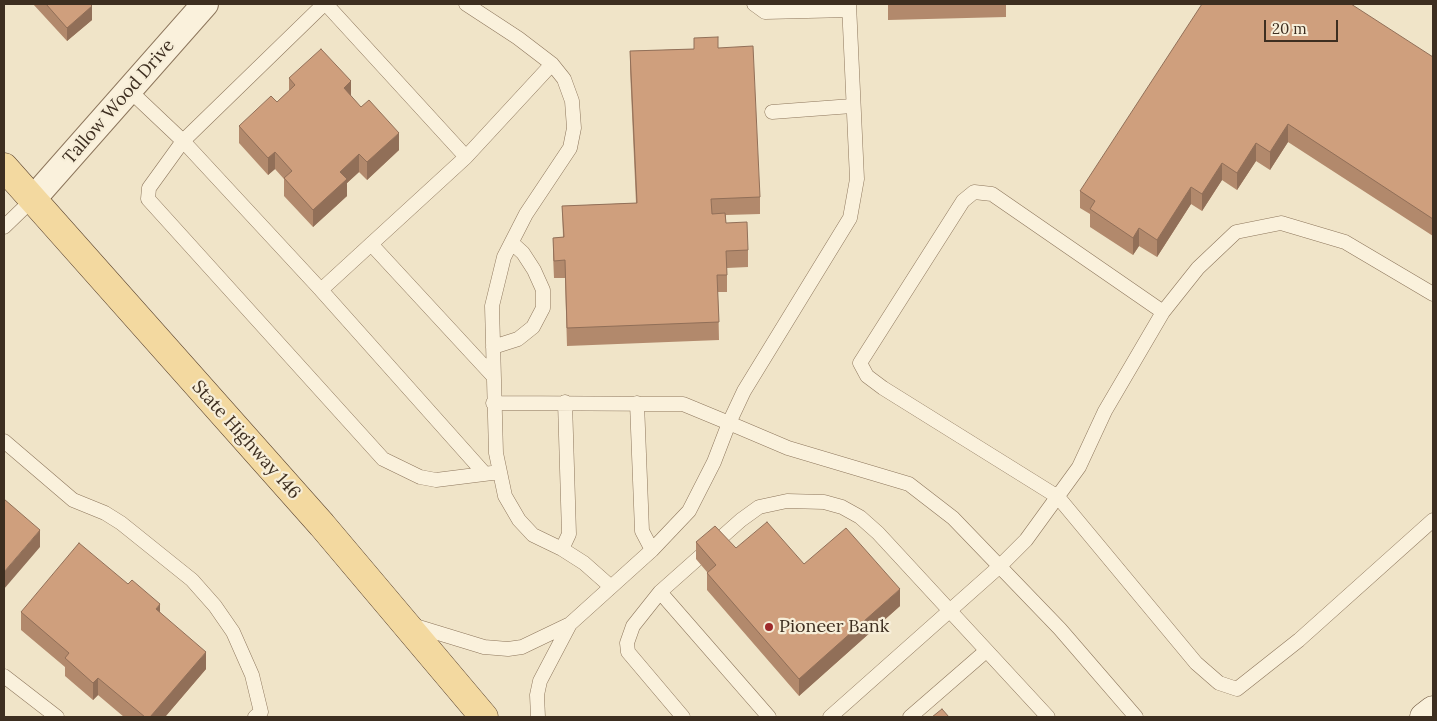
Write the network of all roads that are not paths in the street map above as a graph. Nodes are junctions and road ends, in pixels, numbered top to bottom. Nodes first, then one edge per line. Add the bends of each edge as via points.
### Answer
1 (205, 4) edge
2 (325, 4) edge
3 (466, 4) edge
4 (754, 4) edge
5 (849, 7) edge
6 (552, 64) junction
7 (128, 89) junction
8 (852, 106) junction
9 (772, 112) dead end
10 (183, 141) junction
11 (466, 157) junction
12 (4, 168) edge
13 (33, 199) junction
14 (4, 226) edge
15 (512, 243) junction
16 (371, 244) junction
17 (321, 290) junction
18 (1433, 294) edge
19 (1163, 312) junction
20 (493, 347) junction
21 (493, 376) junction
22 (566, 402) junction
23 (493, 403) junction
24 (637, 403) junction
25 (729, 423) junction
26 (4, 441) edge
27 (500, 472) junction
28 (485, 474) junction
29 (1058, 497) junction
30 (1433, 520) edge
31 (562, 549) junction
32 (652, 550) junction
33 (1000, 566) junction
34 (610, 586) junction
35 (660, 592) junction
36 (950, 610) junction
37 (405, 623) junction
38 (570, 624) junction
39 (986, 651) junction
40 (4, 676) edge
41 (1433, 710) edge
42 (260, 716) edge
43 (57, 717) edge
44 (484, 717) edge
45 (538, 717) edge
46 (683, 717) edge
47 (769, 717) edge
48 (830, 717) edge
49 (910, 717) edge
50 (1048, 717) edge
51 (1136, 717) edge
52 (1424, 717) edge

1 - 7 street, Tallow Wood Drive
2 - 10 lane
2 - 11 lane
3 - 6 lane
4 - 5 lane via 764,12
5 - 8 lane
6 - 11 lane
6 - 15 lane via 564,79 572,101 574,128 570,148 526,214
7 - 10 lane
7 - 13 street, Tallow Wood Drive
8 - 9 lane
8 - 25 lane via 857,179 850,218 744,391
10 - 17 lane
10 - 28 lane via 149,188 147,194 152,205 358,433 383,459 420,478 436,480
11 - 16 lane
12 - 13 main road, State Highway 146
13 - 14 lane
13 - 37 main road, State Highway 146
15 - 20 lane via 504,257 492,306
15 - 20 lane via 534,270 543,290 543,308 533,327 518,339
16 - 17 lane
16 - 21 lane
17 - 28 lane
18 - 19 lane via 1344,242 1281,223 1236,232 1198,268
19 - 29 lane via 1105,411 1079,467
19 - 29 lane via 992,194 974,192 963,201 867,350 860,363 867,376
20 - 21 lane
21 - 23 lane
22 - 23 lane
22 - 24 lane
22 - 31 lane via 569,534
23 - 27 lane
24 - 25 lane via 683,404
24 - 32 lane via 642,531
25 - 32 lane via 714,462 688,511
25 - 33 lane via 788,448 909,484 953,518
26 - 42 lane via 73,500 121,523 192,580 233,632 252,675
27 - 28 lane
27 - 31 lane via 505,496 520,520 533,535
29 - 30 lane via 1196,663 1219,683 1237,689 1299,640
29 - 33 lane via 1026,540
31 - 34 lane
32 - 34 lane
33 - 36 lane
33 - 51 lane
34 - 38 lane
35 - 36 lane via 759,507 787,501 824,502 860,517
35 - 46 lane via 633,626 627,643 628,652
35 - 47 lane
36 - 39 lane
36 - 48 lane
37 - 38 lane via 484,647 508,649
37 - 44 main road, State Highway 146
38 - 45 lane via 540,681
39 - 49 lane
39 - 50 lane
40 - 43 lane
41 - 52 street

